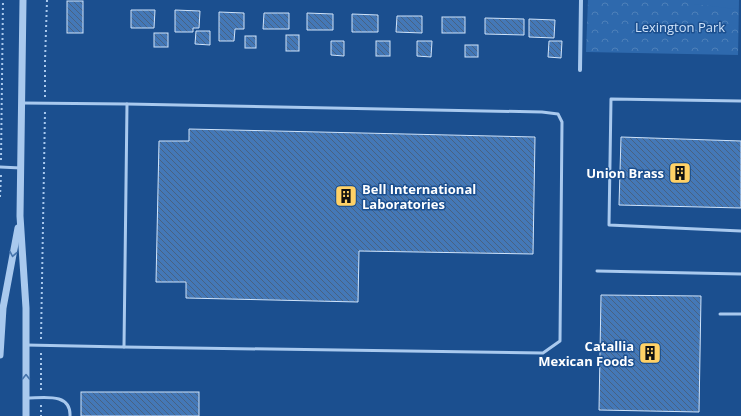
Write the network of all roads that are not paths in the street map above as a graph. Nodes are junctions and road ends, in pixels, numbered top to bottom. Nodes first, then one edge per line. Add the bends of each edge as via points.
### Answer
1 (22, 0) edge
2 (581, 0) edge
3 (580, 70) dead end
4 (741, 101) edge
5 (22, 103) junction
6 (127, 104) junction
7 (0, 167) edge
8 (21, 168) junction
9 (20, 216) junction
10 (741, 231) edge
11 (597, 270) dead end
12 (741, 274) edge
13 (720, 314) dead end
14 (741, 314) edge
15 (1, 331) edge
16 (26, 345) junction
17 (124, 346) junction
18 (0, 355) edge
19 (25, 398) junction
20 (26, 416) edge
21 (70, 416) edge

1 - 5 street
2 - 3 street
4 - 10 lane via 611,99 609,224
5 - 6 lane
5 - 8 street
6 - 17 lane
6 - 17 lane via 558,114 562,122 560,341 543,353
7 - 8 lane
8 - 9 street
9 -> 15 street
9 - 16 street
11 - 12 lane
13 - 14 lane
15 - 18 street
16 - 17 lane
19 -> 16 street
19 - 20 street
19 - 21 lane via 61,399 67,402

